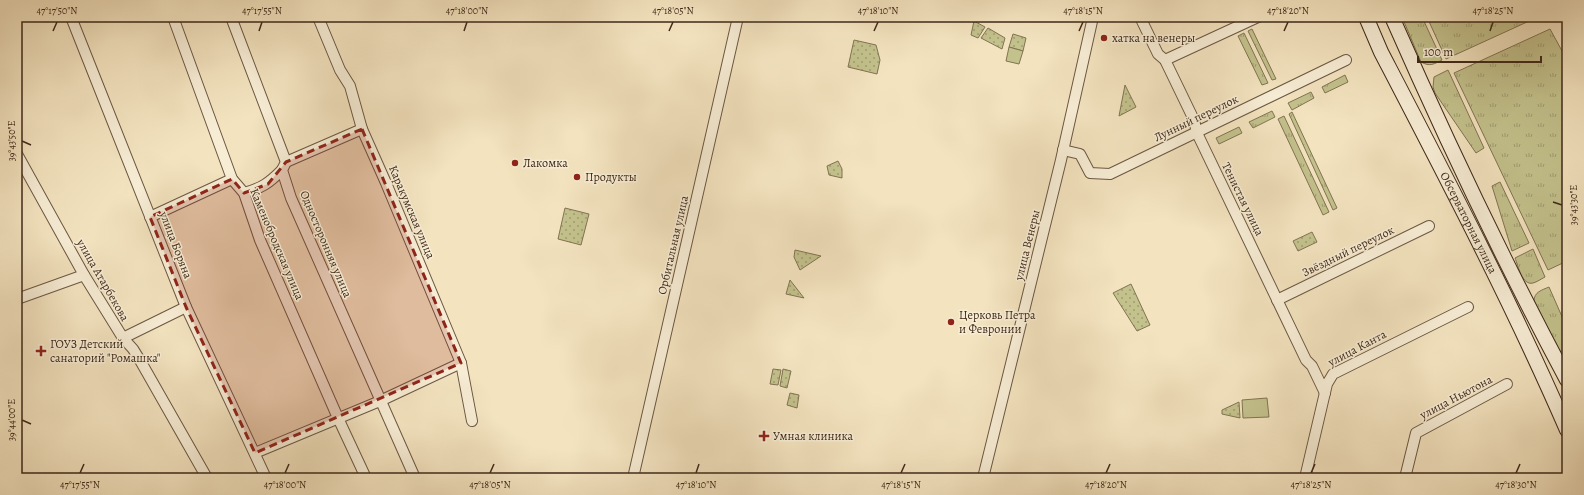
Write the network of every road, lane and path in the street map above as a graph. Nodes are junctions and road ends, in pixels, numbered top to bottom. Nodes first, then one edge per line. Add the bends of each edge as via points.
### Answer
1 (72, 17) edge
2 (173, 17) edge
3 (231, 17) edge
4 (318, 17) edge
5 (738, 17) edge
6 (1093, 17) edge
7 (1140, 17) edge
8 (1258, 17) edge
9 (1366, 17) edge
10 (1392, 17) edge
11 (1165, 60) junction
12 (1346, 60) dead end
13 (362, 129) junction
14 (1197, 132) junction
15 (1063, 150) junction
16 (17, 154) edge
17 (284, 166) junction
18 (232, 179) junction
19 (244, 193) junction
20 (150, 217) junction
21 (1429, 226) dead end
22 (84, 274) junction
23 (17, 299) edge
24 (1277, 300) junction
25 (186, 307) junction
26 (1468, 307) dead end
27 (122, 338) junction
28 (461, 363) junction
29 (1567, 380) edge
30 (1507, 384) dead end
31 (1325, 393) junction
32 (380, 401) junction
33 (338, 418) junction
34 (472, 421) dead end
35 (1567, 430) edge
36 (254, 453) junction
37 (207, 478) edge
38 (266, 478) edge
39 (366, 478) edge
40 (415, 478) edge
41 (633, 478) edge
42 (984, 478) edge
43 (1305, 478) edge
44 (1405, 478) edge

1 - 20 street, улица Боряна
2 - 18 street, Каменобродская улица
3 - 17 street, Односторонняя улица
4 - 13 street, Каракумская улица via 340,70 350,86
5 - 41 street, Орбитальная улица
6 - 15 street, улица Венеры
7 - 11 street, Тенистая улица via 1158,54
8 - 11 street
9 - 35 main road, Обсерваторная улица via 1381,52 1491,265
10 - 29 main road, Обсерваторная улица via 1521,294
11 - 14 street, Тенистая улица via 1194,120
12 - 14 street, Лунный переулок
13 - 17 street
13 - 28 street, Каракумская улица
14 - 15 street, Лунный переулок via 1110,174 1090,173 1080,154
14 - 24 street, Тенистая улица
15 - 42 street, улица Венеры
16 - 22 street, улица Атарбекова
17 - 19 street via 268,184
17 - 32 street, Односторонняя улица via 294,205
18 - 19 street, Каменобродская улица
18 - 20 street
19 - 33 street, Каменобродская улица via 260,240
20 - 25 street, улица Боряна
21 - 24 street, Звёздный переулок
22 - 23 street
22 - 27 street, улица Атарбекова
24 - 31 street, Тенистая улица
25 - 27 street
25 - 36 street, улица Боряна
26 - 31 street, улица Канта via 1338,371 1330,379
27 - 37 street, улица Атарбекова via 141,362
28 - 32 street
28 - 34 street, Каракумская улица
30 - 44 street, улица Ньютона via 1416,433
31 - 43 street, улица Канта
32 - 33 street
32 - 40 street, Односторонняя улица
33 - 36 street
33 - 39 street, Каменобродская улица
36 - 38 street, улица Боряна

